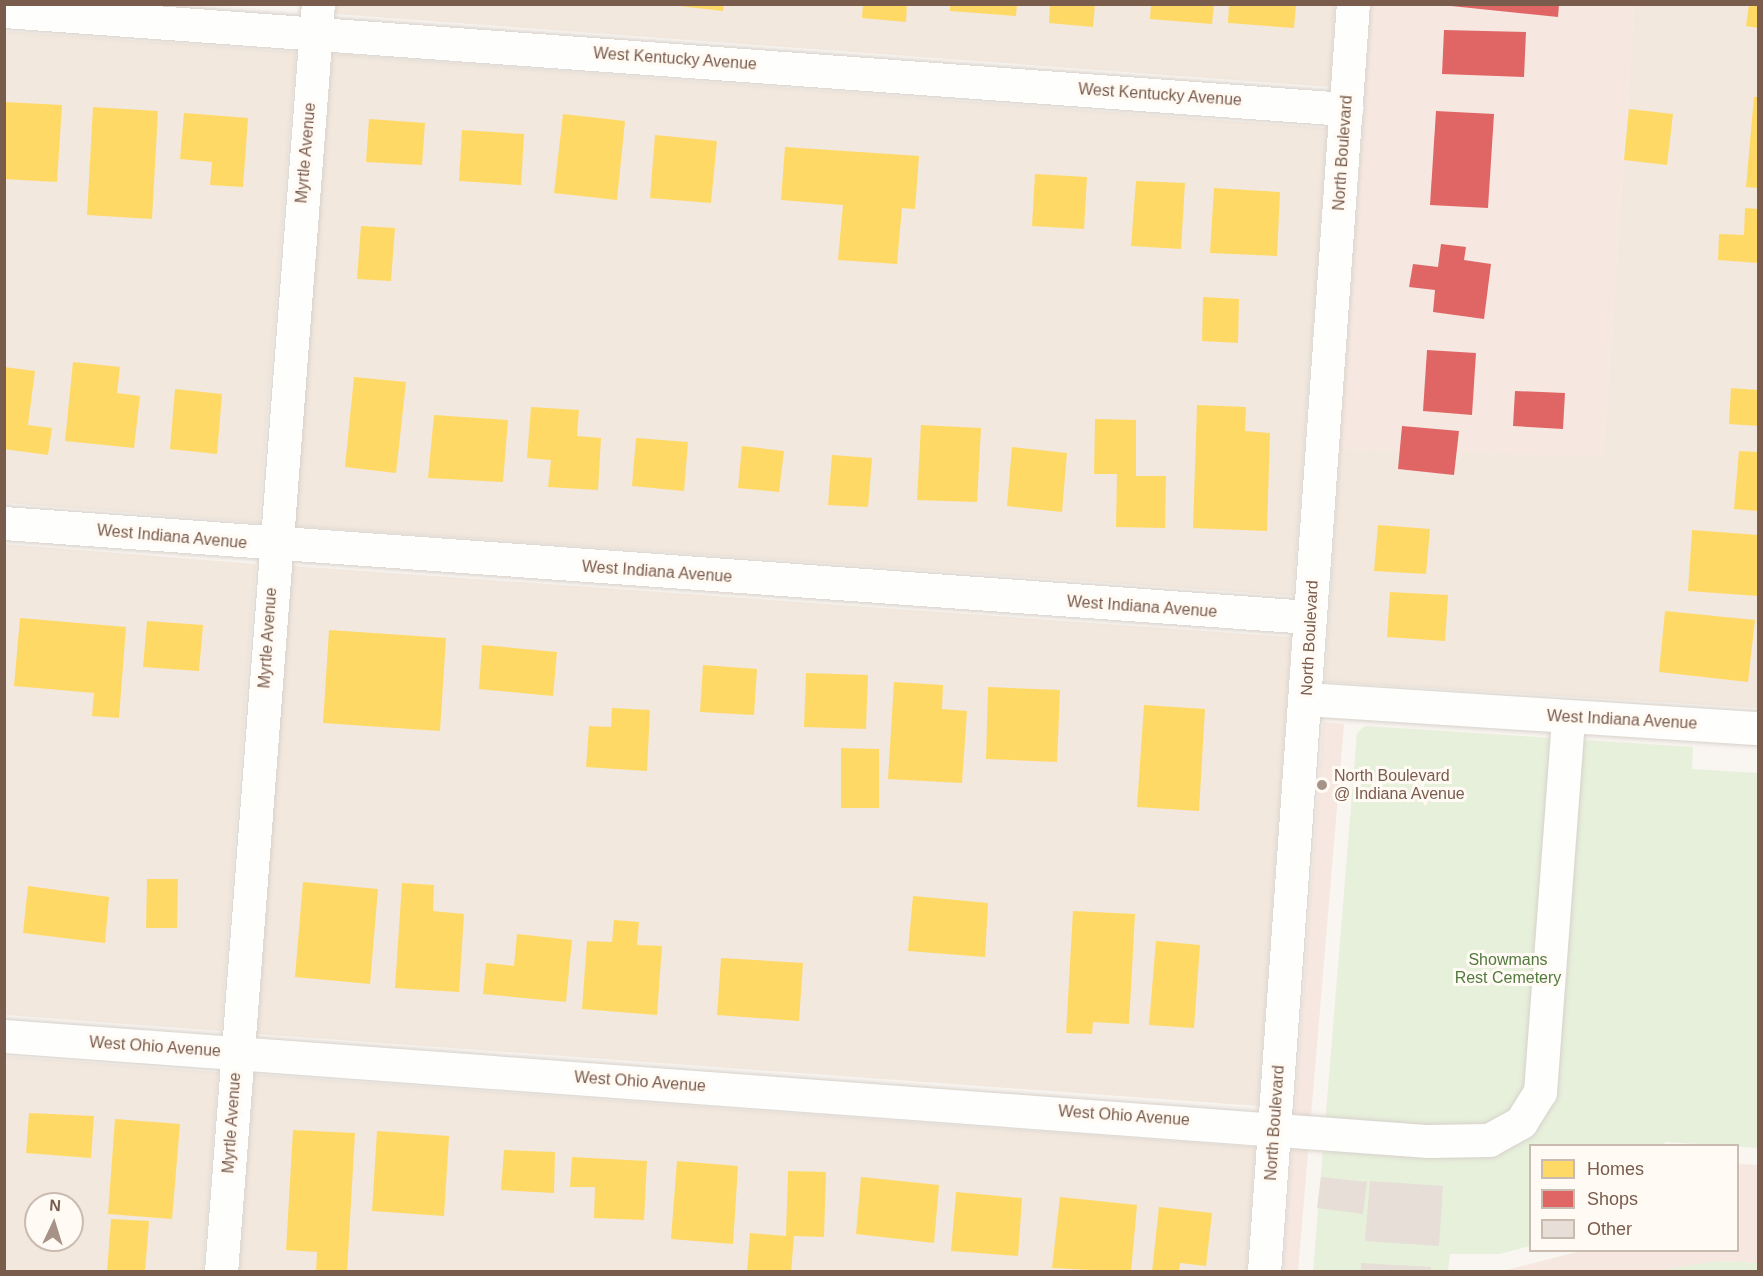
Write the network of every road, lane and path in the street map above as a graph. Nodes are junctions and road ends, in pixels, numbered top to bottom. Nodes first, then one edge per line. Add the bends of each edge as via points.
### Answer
1 (1353, 4) edge
2 (4, 11) edge
3 (317, 19) edge
4 (1346, 109) junction
5 (4, 524) edge
6 (275, 545) junction
7 (1310, 617) junction
8 (1306, 699) junction
9 (1568, 717) junction
10 (1758, 728) edge
11 (4, 1036) edge
12 (238, 1053) junction
13 (1275, 1128) junction
14 (221, 1272) edge
15 (1264, 1272) edge

1 - 4 street, North Boulevard
2 - 3 street, West Kentucky Avenue
3 - 4 street, West Kentucky Avenue
3 - 6 street, Myrtle Avenue
4 - 7 street, North Boulevard
5 - 6 street, West Indiana Avenue
6 - 7 street, West Indiana Avenue
6 - 12 street, Myrtle Avenue
7 - 8 street, North Boulevard
8 - 9 street, West Indiana Avenue
8 - 13 street, North Boulevard
9 - 10 street, West Indiana Avenue
9 - 13 street, West Ohio Avenue via 1546,1048 1540,1092 1521,1122 1489,1140 1428,1141
11 - 12 street, West Ohio Avenue
12 - 13 street, West Ohio Avenue
12 - 14 street, Myrtle Avenue
13 - 15 street, North Boulevard

